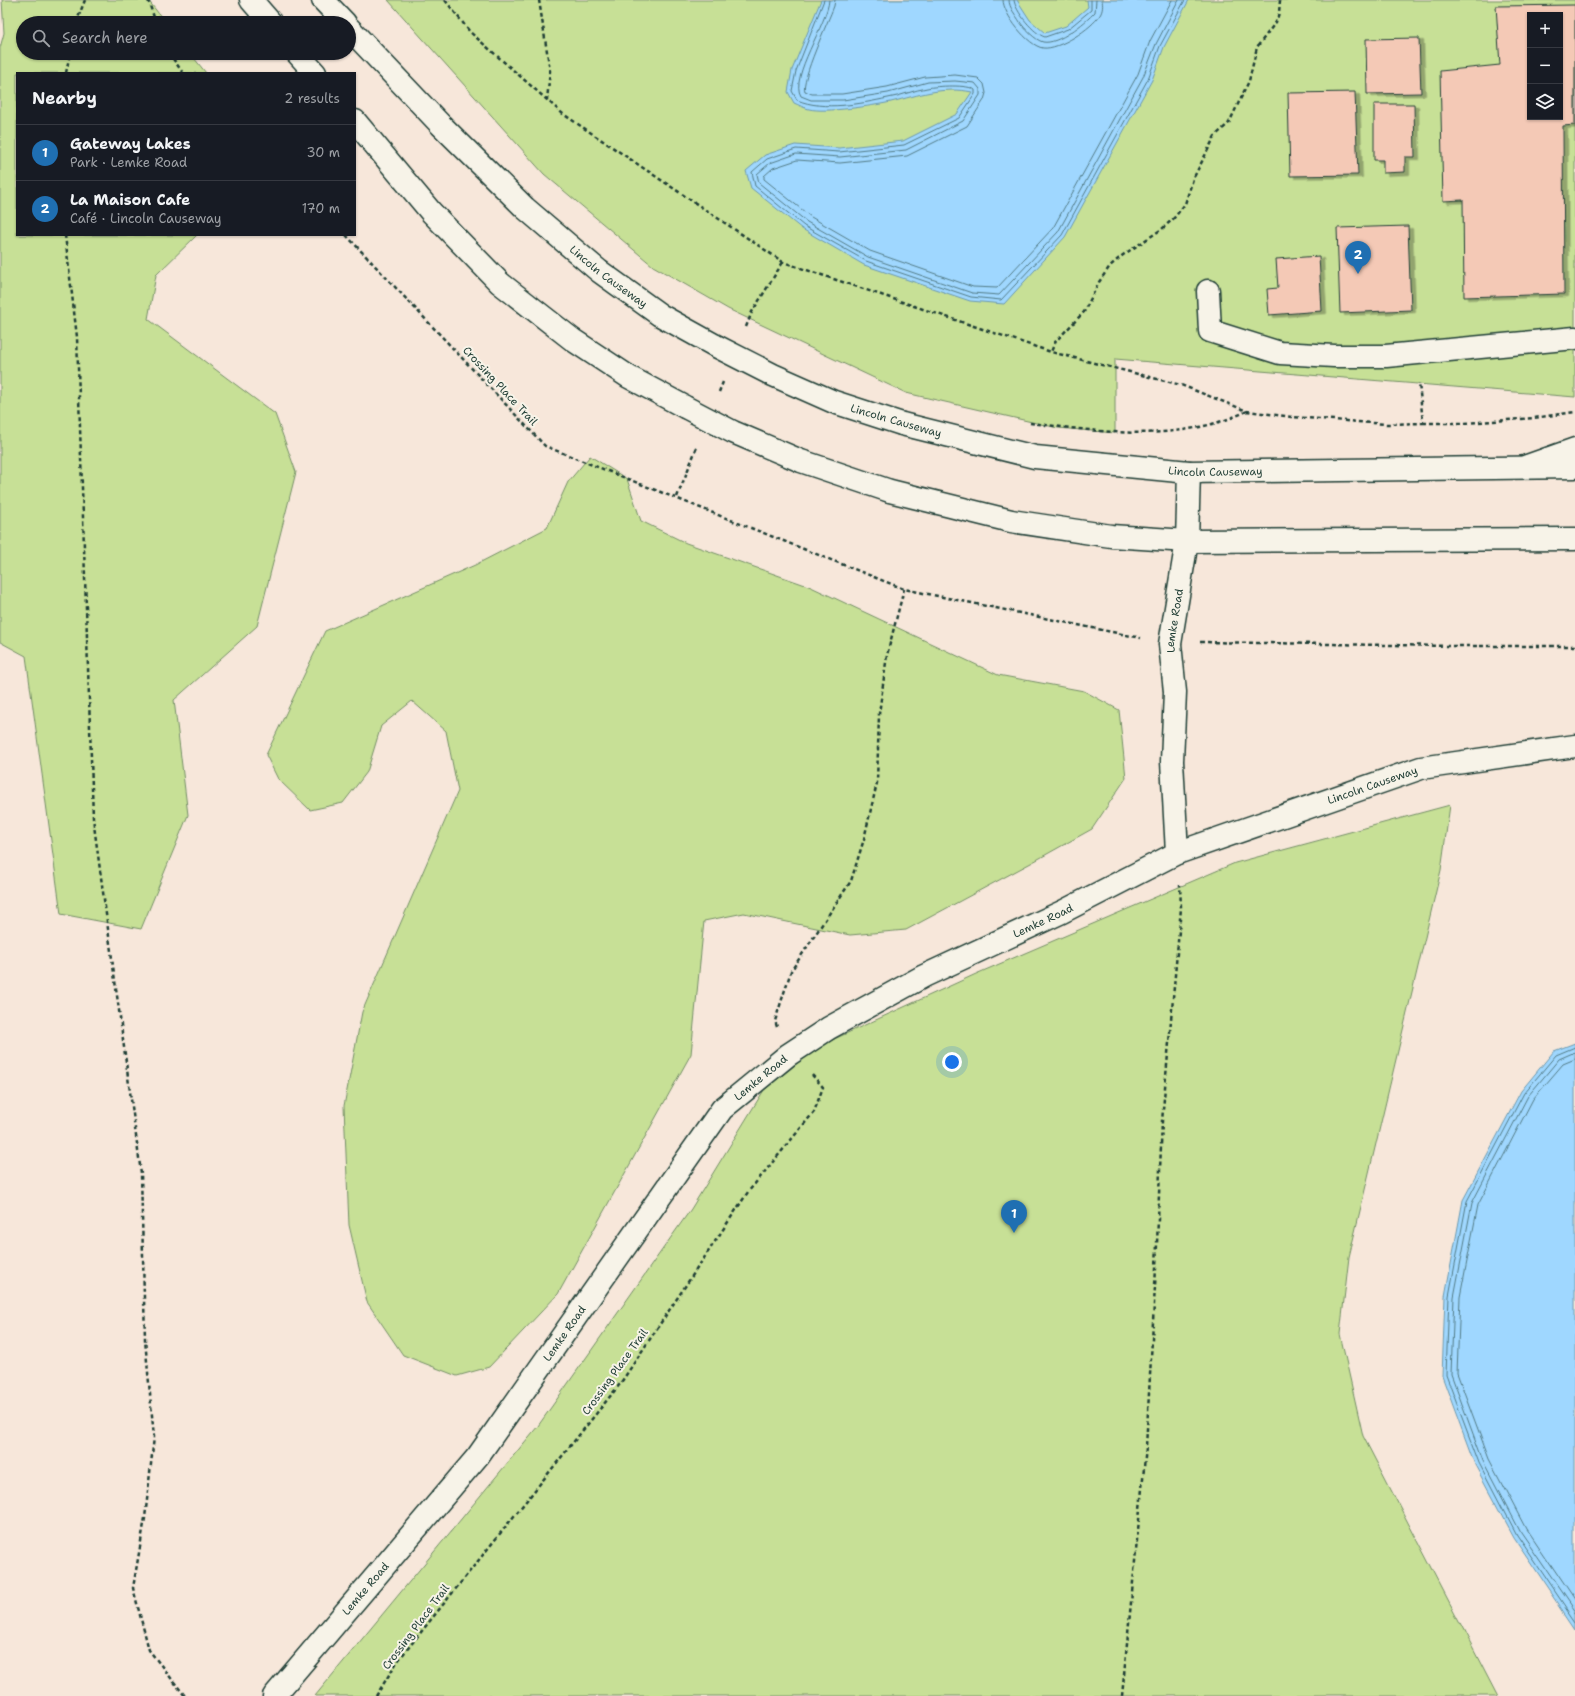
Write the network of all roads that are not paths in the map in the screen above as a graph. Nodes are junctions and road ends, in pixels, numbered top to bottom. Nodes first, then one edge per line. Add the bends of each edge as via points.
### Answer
1 (251, 0) edge
2 (323, 0) edge
3 (265, 16) edge
4 (338, 16) edge
5 (356, 35) edge
6 (303, 60) edge
7 (314, 72) edge
8 (356, 122) edge
9 (1208, 291) dead end
10 (1575, 338) edge
11 (1575, 449) edge
12 (1575, 467) edge
13 (1520, 468) junction
14 (1189, 472) junction
15 (1575, 539) edge
16 (1187, 541) junction
17 (1575, 746) edge
18 (1178, 853) junction
19 (274, 1696) edge

1 - 3 main road
2 - 4 main road
5 - 14 main road, Lincoln Causeway, bridge via 441,125 531,213 605,276 660,315 716,346 834,402 902,424 1035,457
6 - 7 main road
8 - 16 main road, bridge via 430,212 500,283 573,340 629,377 733,432 801,461 890,490 1011,521 1111,536
9 - 10 main road via 1210,331 1280,353 1386,356
11 - 13 main road
12 - 13 main road, Lincoln Causeway
13 - 14 main road, Lincoln Causeway
14 - 16 main road, Lemke Road
15 - 16 main road
16 - 18 main road, Lemke Road via 1170,644 1174,692 1172,761
17 - 18 main road, Lincoln Causeway via 1421,768
18 - 19 main road, Lemke Road via 1062,912 924,976 829,1028 788,1055 722,1109 478,1456

